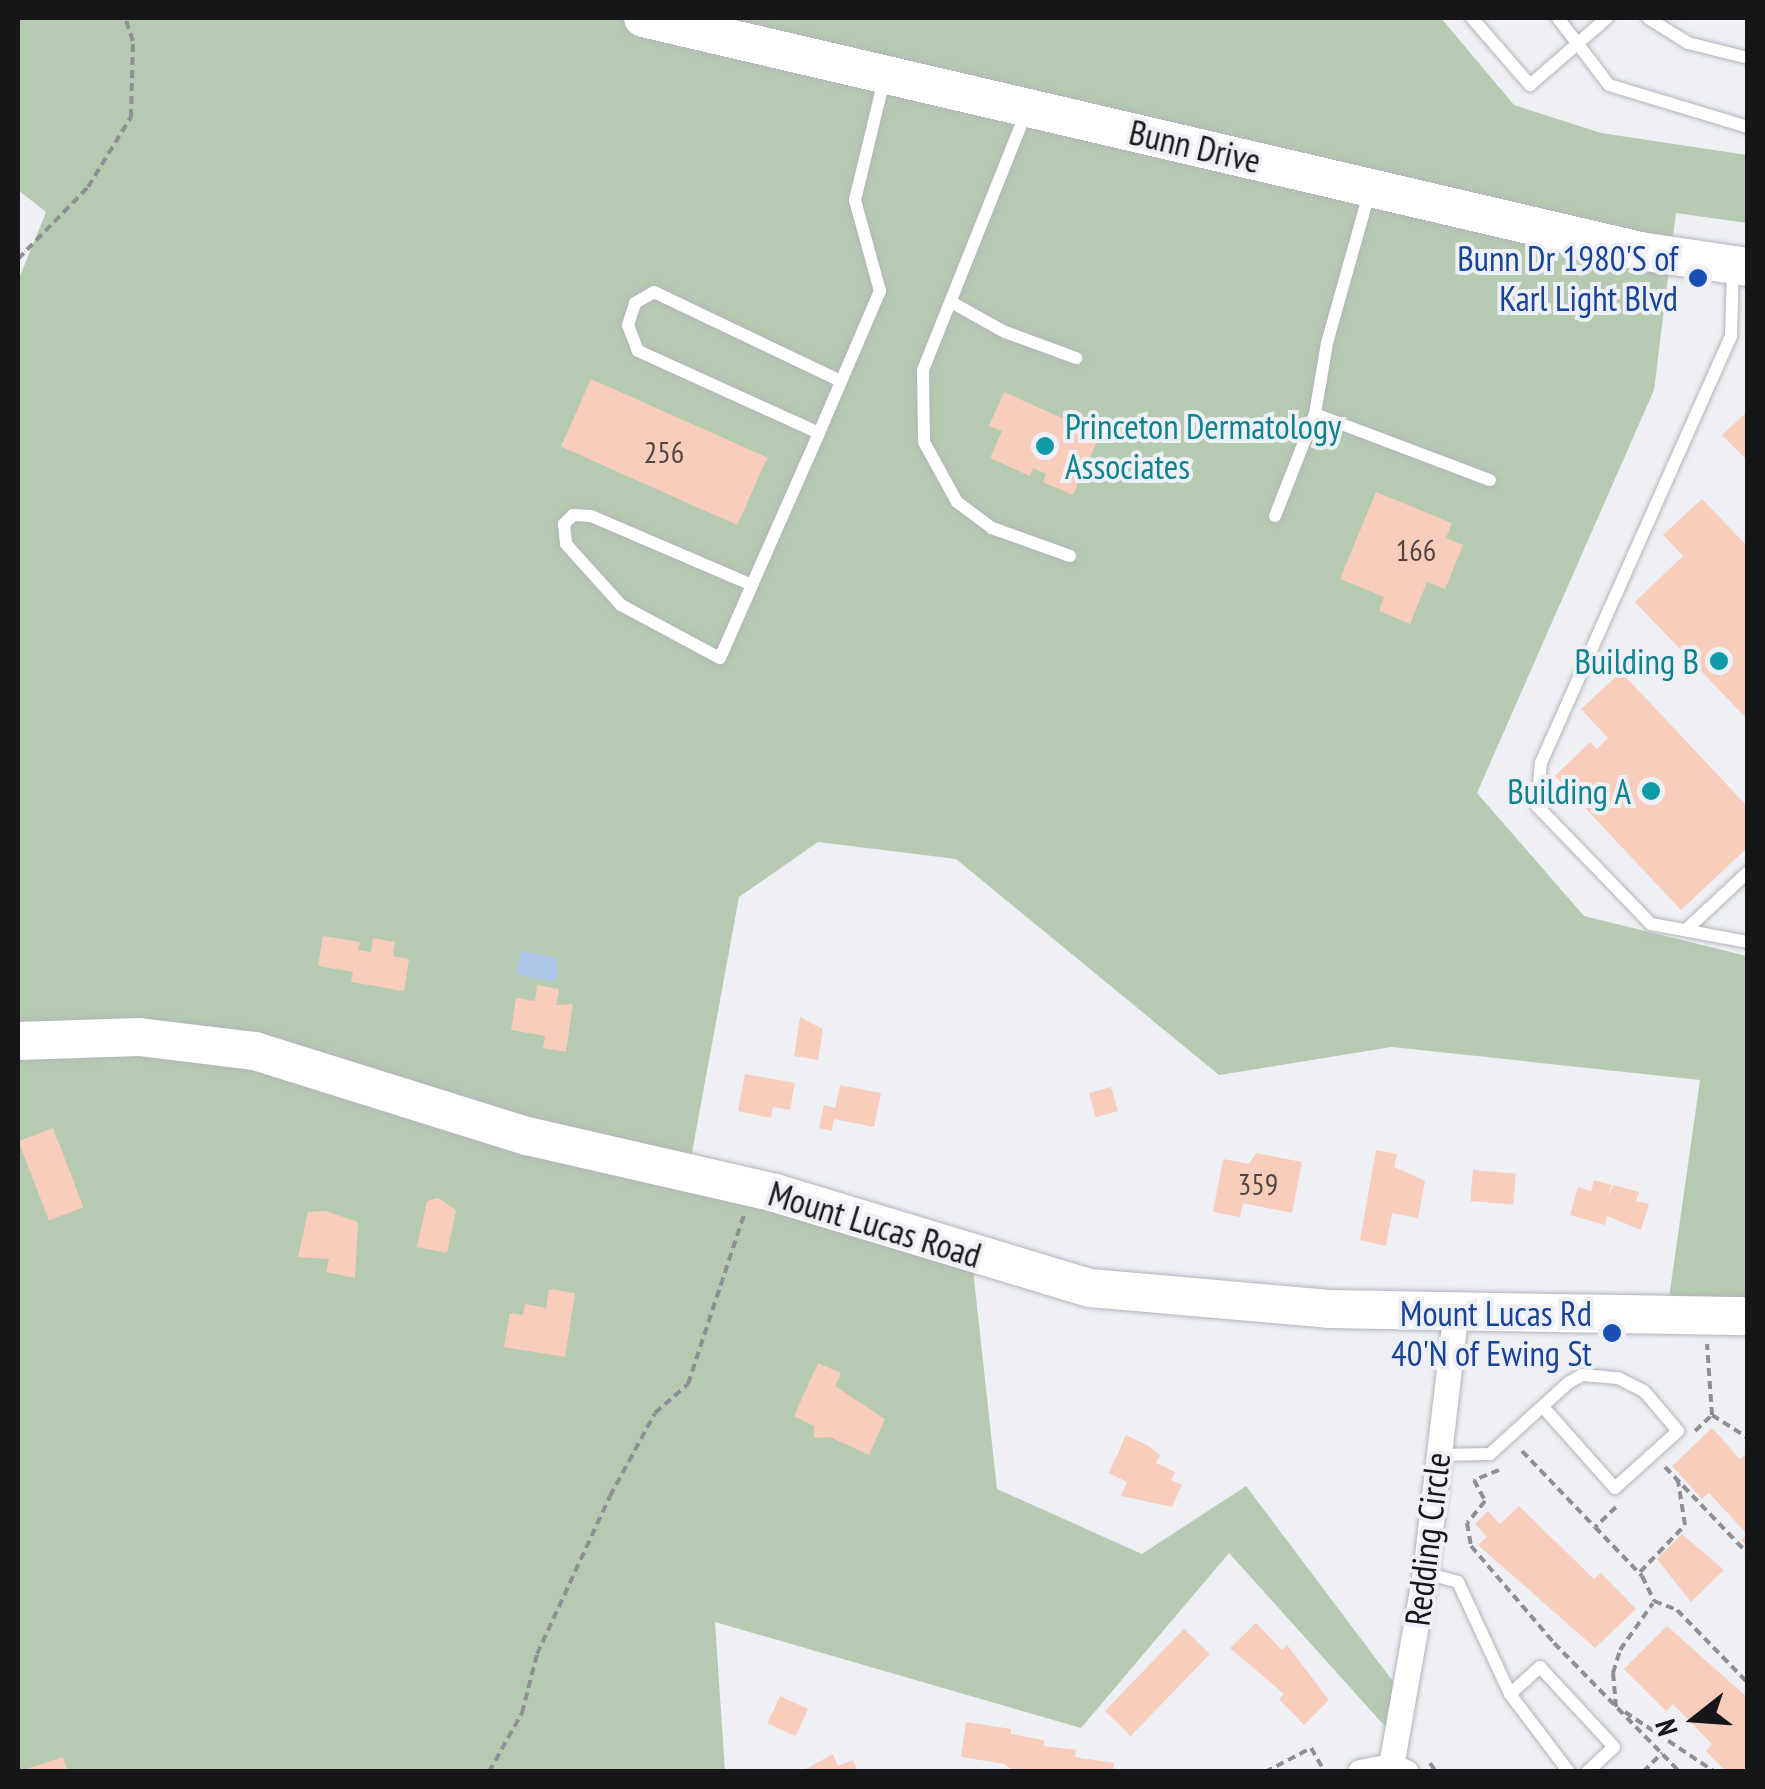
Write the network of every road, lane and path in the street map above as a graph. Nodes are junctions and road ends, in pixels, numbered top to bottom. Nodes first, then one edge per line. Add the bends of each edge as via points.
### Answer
1 (124, 18) edge
2 (643, 18) edge
3 (1472, 18) edge
4 (1558, 18) edge
5 (1607, 18) edge
6 (1648, 18) edge
7 (1579, 45) junction
8 (1748, 58) edge
9 (886, 74) junction
10 (1028, 107) junction
11 (1748, 127) edge
12 (1370, 188) junction
13 (18, 260) edge
14 (1740, 267) edge
15 (951, 302) junction
16 (1076, 358) dead end
17 (842, 381) junction
18 (1315, 414) junction
19 (818, 433) junction
20 (1490, 480) dead end
21 (1274, 516) dead end
22 (1070, 556) dead end
23 (752, 586) junction
24 (1748, 872) edge
25 (1688, 928) junction
26 (1748, 942) edge
27 (18, 1042) edge
28 (747, 1210) dead end
29 (1456, 1311) junction
30 (1748, 1316) edge
31 (1707, 1344) dead end
32 (1543, 1407) junction
33 (1712, 1415) junction
34 (1748, 1438) edge
35 (1687, 1439) dead end
36 (1674, 1451) dead end
37 (1438, 1455) junction
38 (1662, 1464) junction
39 (1648, 1476) dead end
40 (1474, 1480) junction
41 (1678, 1480) junction
42 (1464, 1481) dead end
43 (1622, 1502) dead end
44 (1596, 1527) junction
45 (1748, 1554) edge
46 (1424, 1573) junction
47 (1639, 1573) junction
48 (1654, 1601) junction
49 (1748, 1683) edge
50 (1510, 1694) junction
51 (1616, 1707) junction
52 (1662, 1753) junction
53 (1322, 1767) dead end
54 (1398, 1769) edge
55 (489, 1772) edge
56 (1265, 1772) edge
57 (1360, 1772) edge
58 (1570, 1772) edge
59 (1588, 1772) edge
60 (1643, 1772) edge
61 (1680, 1772) edge
62 (1715, 1772) edge

1 - 13 path via 133,40 131,117 88,186
2 - 9 street, Bunn Drive
3 - 7 lane via 1530,86
4 - 7 lane
5 - 7 lane
6 - 8 lane via 1688,42
7 - 11 lane via 1609,85
9 - 10 street, Bunn Drive
9 - 17 lane via 855,200 880,291
10 - 12 street, Bunn Drive
10 - 15 lane
12 - 14 street, Bunn Drive
12 - 18 lane via 1327,343
14 - 25 lane via 1731,336 1540,762 1537,806 1651,924
15 - 16 lane via 1004,332
15 - 22 lane via 923,370 924,442 957,502 992,528
17 - 19 lane
17 - 19 lane via 654,292 635,302 628,325 638,351
18 - 20 lane
18 - 21 lane
19 - 23 lane
23 - 23 lane via 720,658 621,605 566,544 564,524 573,515 591,516
24 - 25 lane
25 - 26 lane
27 - 29 street, Mount Lucas Road via 139,1037 256,1051 527,1136 775,1193 1090,1288 1252,1305
28 - 55 path via 735,1228 688,1384 654,1413 610,1496 537,1654 522,1713
29 - 30 street, Mount Lucas Road
29 - 37 street, Redding Circle
31 - 33 path
32 - 32 lane via 1568,1383 1600,1374 1644,1391 1678,1431 1616,1488
32 - 37 lane via 1490,1454
33 - 34 path
33 - 35 path
36 - 38 path
37 - 46 street, Redding Circle
38 - 39 path
38 - 41 path
40 - 42 path
40 - 44 path via 1495,1474 1523,1450
40 - 51 path via 1485,1501 1467,1523 1471,1546
41 - 45 path
41 - 47 path via 1686,1524
43 - 44 path
44 - 47 path
46 - 50 lane via 1458,1582
46 - 54 street, Redding Circle
47 - 48 path
48 - 49 path via 1677,1610
48 - 51 path via 1620,1650
50 - 58 lane
50 - 59 lane via 1540,1668 1614,1747
51 - 52 path
51 - 62 path
52 - 60 path
52 - 61 path
53 - 56 path via 1312,1748
54 - 57 street

